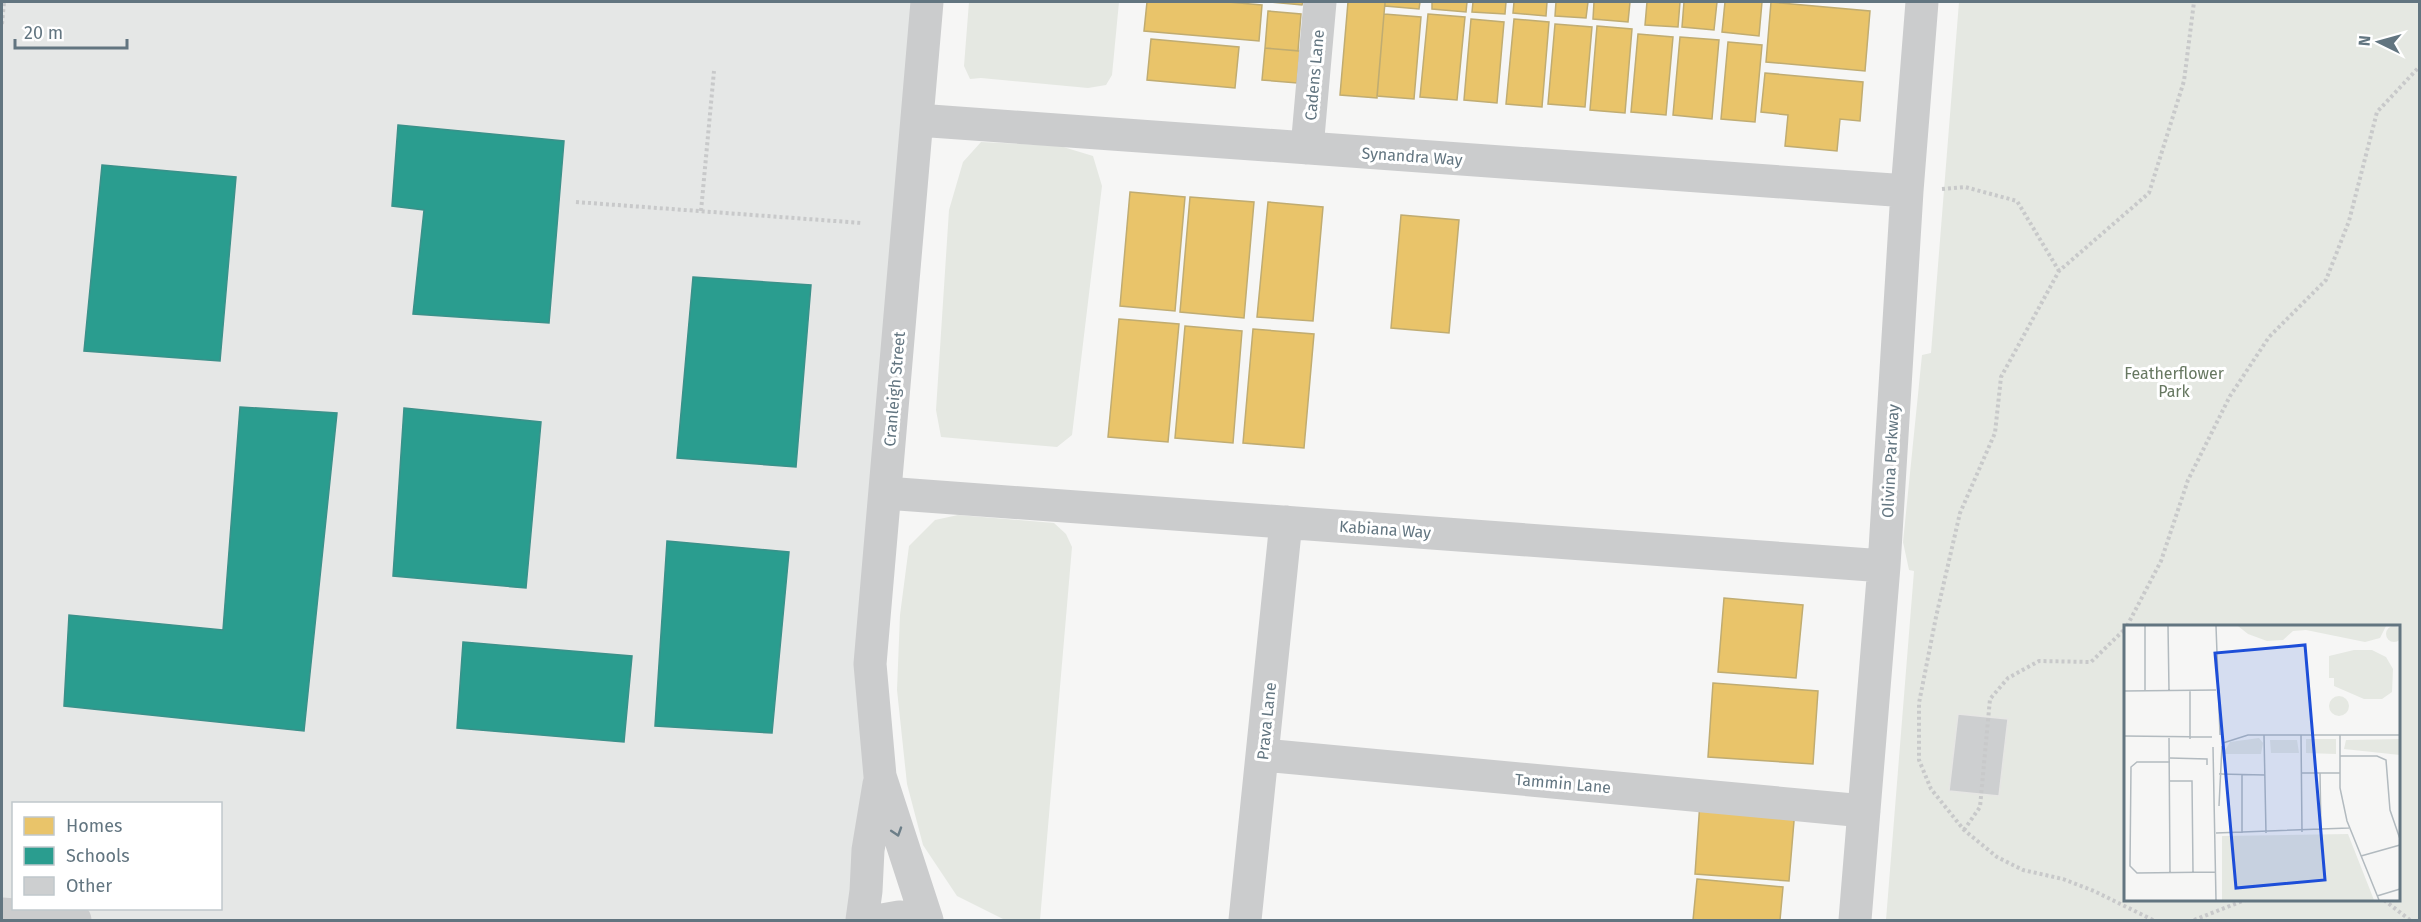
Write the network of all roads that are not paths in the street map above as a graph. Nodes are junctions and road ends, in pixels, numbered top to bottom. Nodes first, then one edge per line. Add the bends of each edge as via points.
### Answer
1 (927, 2) edge
2 (1320, 2) edge
3 (1916, 2) edge
4 (1922, 2) edge
5 (917, 120) junction
6 (1308, 148) junction
7 (1907, 191) junction
8 (885, 493) junction
9 (1286, 522) junction
10 (1884, 566) junction
11 (1263, 755) junction
12 (880, 776) junction
13 (1864, 811) junction
14 (2, 914) edge
15 (75, 921) edge
16 (862, 921) edge
17 (882, 921) edge
18 (926, 921) edge
19 (1245, 921) edge
20 (1855, 921) edge

1 - 5 street, Cranleigh Street
2 - 6 street, Cadens Lane
3 - 4 street
4 - 7 street, Olivina Parkway
5 - 6 street, Synandra Way
5 - 8 street, Cranleigh Street
6 - 7 street, Synandra Way
7 - 10 street, Olivina Parkway
8 - 9 street, Kabiana Way
8 - 12 street, Cranleigh Street via 870,664
9 - 10 street, Kabiana Way
9 - 11 street, Prava Lane
10 - 13 street, Olivina Parkway
11 - 13 street, Tammin Lane
11 - 19 street, Prava Lane
12 - 16 street, Cranleigh Street
12 -> 18 street, Cranleigh Street
13 - 20 street, Olivina Parkway
14 - 15 street
17 - 18 street via 899,917

